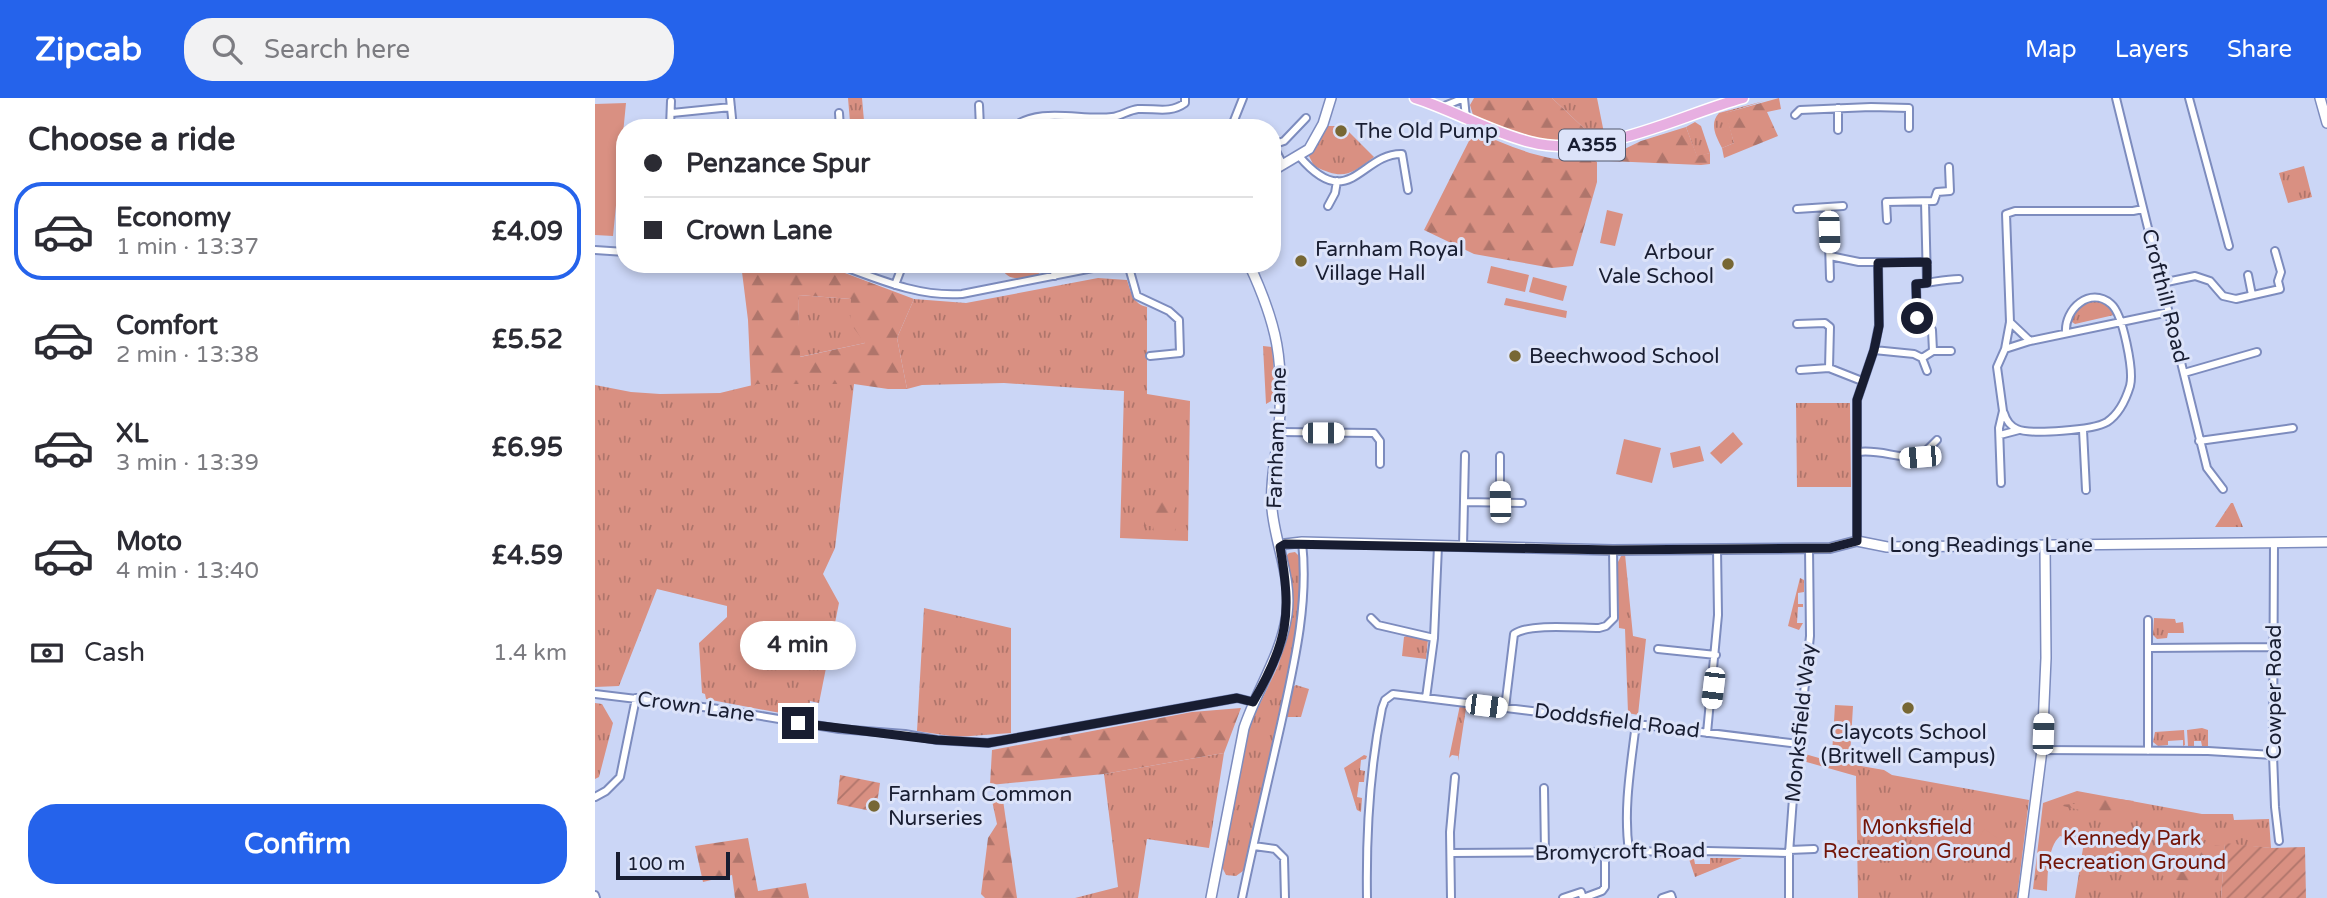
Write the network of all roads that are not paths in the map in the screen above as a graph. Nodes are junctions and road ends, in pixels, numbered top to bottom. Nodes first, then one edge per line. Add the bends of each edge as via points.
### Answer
1 (730, 98) edge
2 (1243, 98) edge
3 (1331, 98) edge
4 (1415, 98) edge
5 (1464, 98) edge
6 (1743, 98) edge
7 (1871, 98) edge
8 (2116, 98) edge
9 (2189, 98) edge
10 (2321, 99) edge
11 (671, 101) dead end
12 (1187, 103) edge
13 (979, 105) dead end
14 (731, 107) junction
15 (1442, 107) junction
16 (1871, 107) junction
17 (1838, 108) junction
18 (672, 113) junction
19 (839, 113) dead end
20 (1795, 115) dead end
21 (1306, 118) dead end
22 (1466, 118) junction
23 (671, 119) edge
24 (732, 119) edge
25 (840, 119) edge
26 (980, 119) edge
27 (1026, 119) edge
28 (1235, 119) edge
29 (2326, 119) edge
30 (1909, 128) dead end
31 (1838, 130) dead end
32 (1281, 142) edge
33 (1299, 156) junction
34 (1281, 160) edge
35 (1283, 164) joint
36 (1949, 167) dead end
37 (1337, 181) junction
38 (1408, 190) dead end
39 (1925, 202) junction
40 (1328, 206) dead end
41 (1843, 206) dead end
42 (1797, 208) dead end
43 (1828, 208) junction
44 (2143, 209) junction
45 (1887, 220) dead end
46 (2229, 246) dead end
47 (595, 250) edge
48 (616, 251) edge
49 (2275, 251) dead end
50 (1830, 256) junction
51 (1927, 262) junction
52 (1878, 263) junction
53 (862, 273) edge
54 (899, 273) edge
55 (1054, 273) edge
56 (1070, 273) edge
57 (1131, 273) edge
58 (1253, 273) edge
59 (2248, 275) dead end
60 (1055, 276) junction
61 (1830, 278) dead end
62 (1959, 279) dead end
63 (1927, 283) junction
64 (2162, 283) junction
65 (895, 285) junction
66 (2252, 295) junction
67 (2169, 312) junction
68 (1917, 318) dead end
69 (2010, 322) junction
70 (2121, 322) junction
71 (1797, 324) dead end
72 (1932, 330) dead end
73 (2066, 333) junction
74 (2030, 341) junction
75 (2005, 349) junction
76 (1874, 350) junction
77 (1933, 351) junction
78 (1951, 351) dead end
79 (2257, 352) dead end
80 (1150, 356) dead end
81 (1922, 358) junction
82 (1829, 368) junction
83 (1800, 370) dead end
84 (1927, 371) dead end
85 (2185, 373) junction
86 (1862, 381) junction
87 (2003, 411) junction
88 (2293, 428) dead end
89 (2083, 429) junction
90 (2019, 430) junction
91 (1278, 432) junction
92 (2000, 435) junction
93 (1937, 440) dead end
94 (2199, 441) junction
95 (1858, 452) junction
96 (1465, 455) dead end
97 (1500, 456) dead end
98 (1380, 464) dead end
99 (2001, 483) dead end
100 (2223, 489) dead end
101 (2086, 490) dead end
102 (1464, 502) junction
103 (1500, 502) junction
104 (1521, 503) dead end
105 (1857, 541) junction
106 (1302, 542) junction
107 (2327, 542) edge
108 (2274, 543) junction
109 (2045, 545) junction
110 (1438, 546) junction
111 (1280, 547) junction
112 (1463, 547) junction
113 (1809, 548) junction
114 (1717, 549) junction
115 (1613, 550) junction
116 (1371, 618) dead end
117 (2148, 620) dead end
118 (1434, 638) junction
119 (2274, 647) junction
120 (2149, 648) junction
121 (1658, 649) dead end
122 (1716, 655) junction
123 (595, 694) edge
124 (636, 698) junction
125 (1426, 698) junction
126 (1253, 702) junction
127 (1505, 708) junction
128 (1636, 723) junction
129 (1707, 733) junction
130 (1799, 744) junction
131 (2042, 750) junction
132 (2148, 751) junction
133 (2273, 755) junction
134 (1455, 778) dead end
135 (1544, 788) dead end
136 (595, 797) edge
137 (2279, 841) dead end
138 (1254, 846) junction
139 (1814, 849) dead end
140 (1629, 851) junction
141 (1789, 851) junction
142 (1605, 852) junction
143 (1451, 853) junction
144 (1545, 853) junction
145 (1211, 898) edge
146 (1242, 898) edge
147 (1285, 898) edge
148 (1367, 898) edge
149 (1451, 898) edge
150 (1563, 898) edge
151 (1583, 898) edge
152 (1662, 898) edge
153 (1672, 898) edge
154 (1789, 898) edge
155 (2023, 898) edge

1 - 14 street
2 - 28 street
3 - 33 street via 1323,124 1309,149
4 - 15 main road, A355
5 - 15 street
5 - 22 street
6 - 22 main road, A355 via 1595,145 1534,143
7 - 16 street
8 - 44 street, Crofthill Road
9 - 46 street
10 - 29 street
11 - 18 street
12 - 27 street via 1170,110 1139,109 1112,117
13 - 26 street
14 - 18 street
14 - 24 street
15 - 22 main road, A355
16 - 17 street
16 - 30 street via 1909,108
17 - 20 street via 1800,110
17 - 31 street
18 - 23 street
19 - 25 street
21 - 32 street
33 - 35 street
33 - 37 street via 1321,177
34 - 35 street
36 - 39 street via 1950,191 1937,192 1934,201
37 - 38 street via 1356,177 1390,154 1402,154
37 - 40 street
39 - 45 street via 1886,202
39 - 51 street
41 - 43 street
42 - 43 street
43 - 50 street
44 - 64 street, Crofthill Road
44 - 69 street via 2007,214
47 - 48 street
49 - 66 street via 2280,289
50 - 52 street
50 - 61 street
51 - 52 street
51 - 63 street
52 - 76 street via 1879,326
53 - 65 street
54 - 65 street
55 - 60 street
56 - 60 street
57 - 80 street via 1137,296 1179,320 1180,353
58 - 91 street, Farnham Lane via 1277,337 1282,382
59 - 66 street
60 - 65 street via 962,294 942,295
62 - 63 street
63 - 68 street via 1916,284
64 - 66 street via 2195,276 2210,281 2223,296
64 - 67 street, Crofthill Road
67 - 70 street
67 - 85 street, Crofthill Road
69 - 74 street
69 - 75 street
70 - 73 street
70 - 73 street via 2109,302 2084,300 2072,309
70 - 89 street via 2131,383 2122,407 2107,422
71 - 82 street via 1825,323 1830,327
72 - 77 street
73 - 74 street
74 - 75 street
75 - 87 street via 1997,368
76 - 81 street
76 - 86 street
77 - 78 street
77 - 81 street
79 - 85 street
81 - 84 street
82 - 83 street
82 - 86 street
85 - 94 street, Crofthill Road
86 - 95 street via 1857,400
87 - 90 street
87 - 92 street
88 - 94 street
89 - 90 street
89 - 101 street
90 - 92 street
91 - 98 street via 1374,433 1380,441
91 - 111 street, Farnham Lane via 1272,509
92 - 99 street
93 - 95 street via 1928,444 1920,457
94 - 100 street, Crofthill Road via 2207,468
95 - 105 street
96 - 102 street
97 - 103 street
102 - 103 street
102 - 112 street
103 - 104 street
105 - 109 street, Long Readings Lane via 1887,547
105 - 113 street, Long Readings Lane
106 - 110 street, Long Readings Lane
106 - 111 street, Long Readings Lane
106 - 138 street via 1301,614 1293,668
107 - 108 street, Long Readings Lane
108 - 109 street, Long Readings Lane
108 - 119 street, Cowper Road
109 - 131 street
110 - 112 street, Long Readings Lane
110 - 118 street
111 - 126 street, Farnham Lane via 1288,611 1279,649
112 - 115 street, Long Readings Lane
113 - 114 street, Long Readings Lane
113 - 130 street, Monksfield Way via 1810,636
114 - 115 street, Long Readings Lane
114 - 122 street
115 - 127 street via 1615,618 1599,628 1532,628 1514,634
116 - 118 street via 1378,625
117 - 120 street
118 - 125 street
119 - 120 street
119 - 133 street, Cowper Road
120 - 132 street
121 - 122 street
122 - 129 street
123 - 124 street, Crown Lane
124 - 126 street, Crown Lane via 839,729 988,743 1237,698
124 - 136 street via 620,777
125 - 127 street, Doddsfield Road
125 - 148 street, Doddsfield Road via 1393,694 1382,708 1367,816
126 - 145 street, Farnham Lane
127 - 128 street, Doddsfield Road
128 - 129 street, Doddsfield Road
128 - 140 street
129 - 130 street, Doddsfield Road
130 - 141 street, Monksfield Way
131 - 132 street
131 - 155 street
132 - 133 street
133 - 137 street, Cowper Road
134 - 143 street
135 - 144 street
138 - 146 street
138 - 147 street via 1275,849 1284,858
139 - 141 street, Bromycroft Road
140 - 141 street, Bromycroft Road
140 - 142 street, Bromycroft Road
141 - 154 street, Monksfield Way
142 - 144 street, Bromycroft Road
142 - 151 street via 1605,887
143 - 144 street, Bromycroft Road
143 - 149 street
150 - 151 street via 1581,892
152 - 153 street

